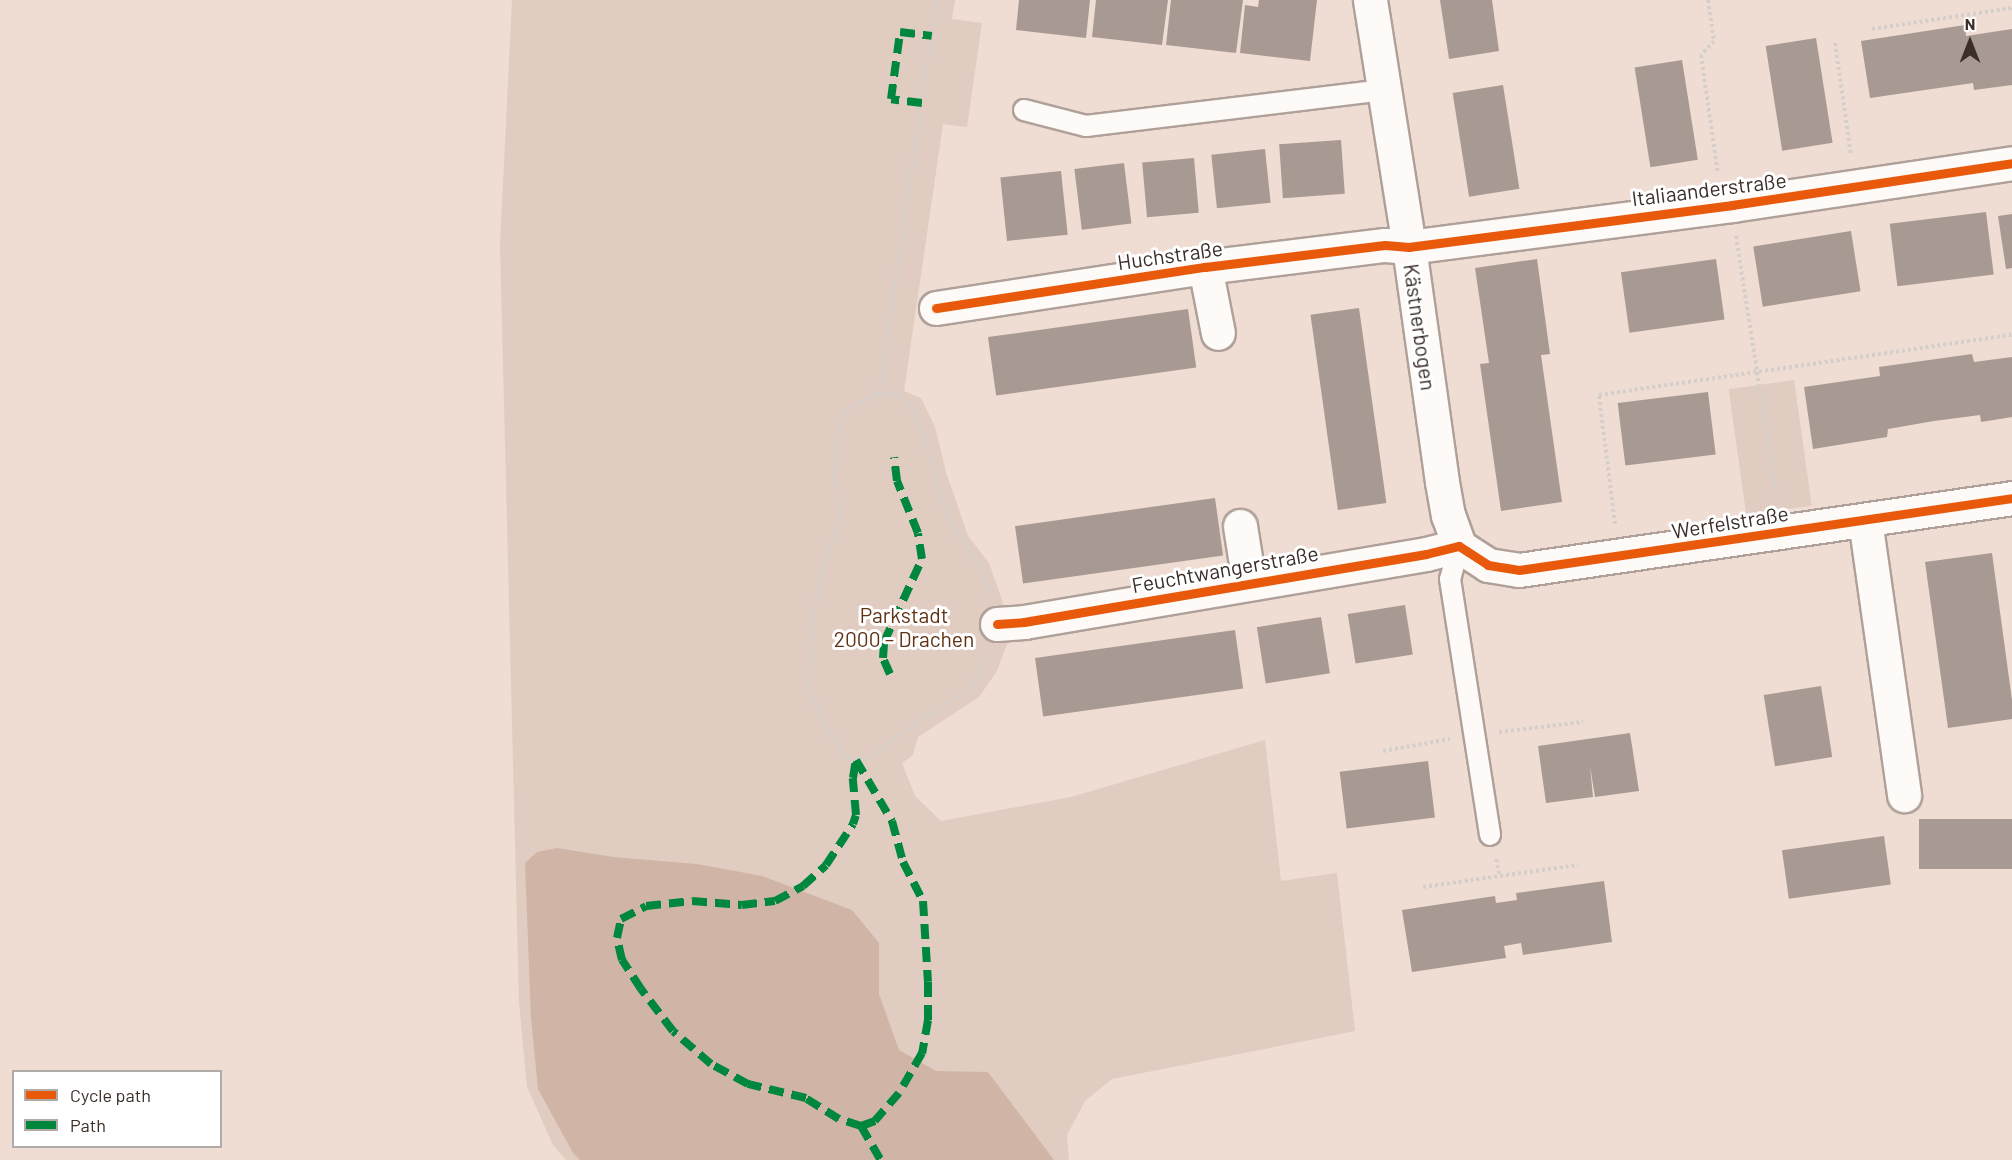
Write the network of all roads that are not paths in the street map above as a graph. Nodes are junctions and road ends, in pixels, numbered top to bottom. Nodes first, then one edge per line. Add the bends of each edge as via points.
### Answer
1 (1370, 0) edge
2 (1384, 90) junction
3 (1024, 110) dead end
4 (2012, 163) edge
5 (1409, 247) junction
6 (1205, 267) junction
7 (936, 308) dead end
8 (1218, 333) dead end
9 (2012, 498) edge
10 (1865, 520) junction
11 (1240, 526) dead end
12 (1459, 546) junction
13 (1249, 583) junction
14 (997, 624) road end
15 (1904, 795) dead end
16 (1491, 835) dead end

1 - 2 street, Kästnerbogen
2 - 3 lane via 1086,126
2 - 5 street, Kästnerbogen
4 - 5 street, Italiaanderstraße
5 - 6 street, Huchstraße via 1385,244
5 - 12 street, Kästnerbogen via 1442,482
6 - 7 street, Huchstraße
6 - 8 street, Huchstraße
9 - 10 street, Werfelstraße
10 - 12 street, Werfelstraße via 1519,570 1488,566
10 - 15 street
11 - 13 street, Feuchtwangerstraße
12 - 13 street, Feuchtwangerstraße
12 - 16 lane via 1450,579
13 - 14 street, Feuchtwangerstraße

